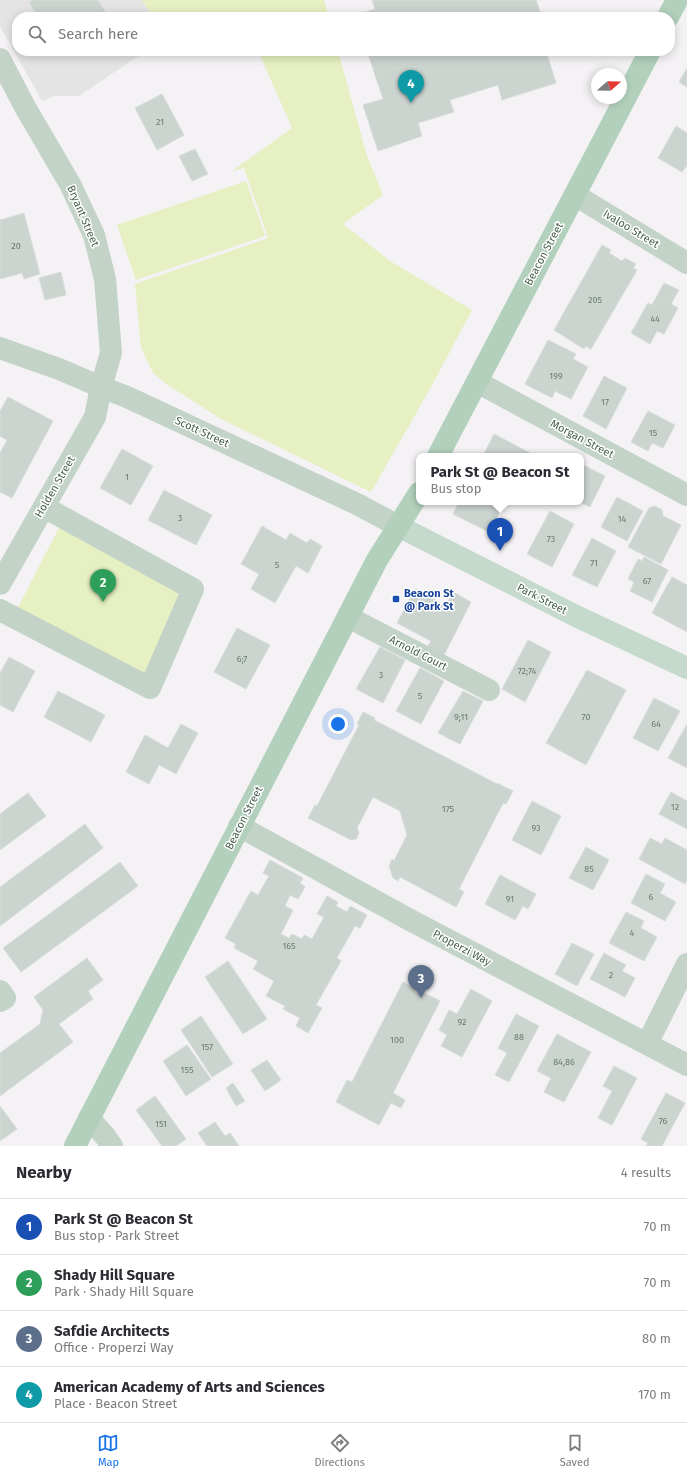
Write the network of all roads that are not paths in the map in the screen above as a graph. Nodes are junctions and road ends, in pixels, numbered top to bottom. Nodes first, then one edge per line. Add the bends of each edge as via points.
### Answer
1 (677, 0) edge
2 (671, 12) edge
3 (647, 56) edge
4 (0, 60) edge
5 (575, 195) junction
6 (687, 263) edge
7 (0, 348) edge
8 (477, 382) junction
9 (101, 387) junction
10 (440, 453) edge
11 (687, 495) edge
12 (416, 498) edge
13 (44, 507) junction
14 (398, 526) junction
15 (0, 584) edge
16 (0, 610) edge
17 (348, 616) junction
18 (687, 668) edge
19 (489, 690) dead end
20 (240, 826) junction
21 (687, 964) edge
22 (0, 991) edge
23 (0, 1001) edge
24 (646, 1044) junction
25 (687, 1065) edge
26 (89, 1118) junction
27 (75, 1146) edge
28 (112, 1146) edge

1 - 2 main road
3 - 5 main road, Beacon Street
4 - 9 street, Bryant Street via 70,184 94,235 105,279 112,353
5 - 6 street, Ivaloo Street
5 - 8 main road, Beacon Street
7 - 9 street, Scott Street
8 - 10 main road, Beacon Street
8 - 11 street, Morgan Street
9 - 13 street, Holden Street via 95,418
9 - 14 street, Scott Street via 357,504
12 - 14 main road, Beacon Street
13 - 15 street, Holden Street
13 - 16 street via 194,589 150,688
14 - 17 main road, Beacon Street
14 - 18 street, Park Street via 578,618
17 - 19 street, Arnold Court
17 - 20 main road, Beacon Street
20 - 24 street, Properzi Way via 410,920
20 - 26 main road, Beacon Street
21 - 24 street
22 - 23 street via 5,998
24 - 25 street, Properzi Way
26 - 27 main road, Beacon Street
26 - 28 street

